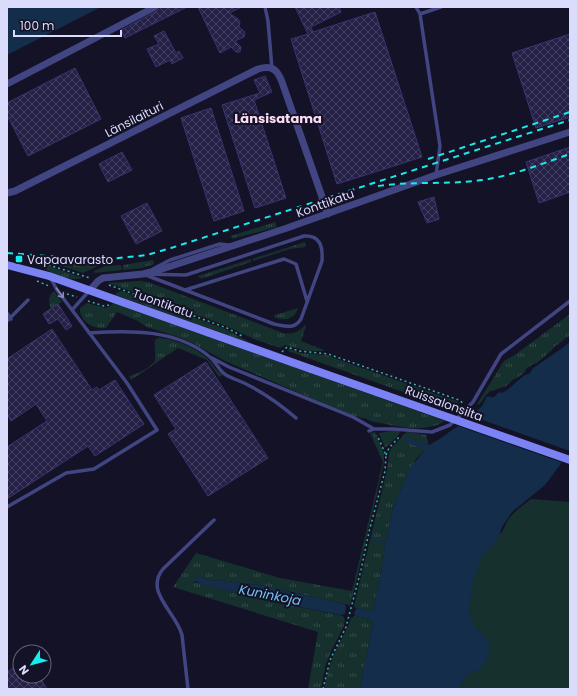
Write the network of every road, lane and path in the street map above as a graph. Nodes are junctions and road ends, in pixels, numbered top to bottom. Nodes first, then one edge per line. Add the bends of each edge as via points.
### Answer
1 (155, 7) edge
2 (265, 7) edge
3 (416, 7) edge
4 (441, 7) edge
5 (420, 14) junction
6 (272, 69) junction
7 (7, 84) edge
8 (570, 132) edge
9 (436, 175) junction
10 (7, 193) edge
11 (328, 214) junction
12 (39, 262) dead end
13 (7, 265) edge
14 (143, 274) junction
15 (49, 276) junction
16 (86, 277) dead end
17 (31, 279) dead end
18 (107, 284) dead end
19 (58, 290) junction
20 (90, 290) junction
21 (185, 290) junction
22 (76, 297) dead end
23 (28, 300) dead end
24 (307, 301) junction
25 (570, 301) edge
26 (90, 302) dead end
27 (110, 303) dead end
28 (72, 310) junction
29 (7, 314) edge
30 (9, 320) edge
31 (90, 332) junction
32 (245, 338) dead end
33 (288, 354) dead end
34 (210, 357) junction
35 (311, 369) joint
36 (469, 407) junction
37 (296, 418) dead end
38 (374, 429) junction
39 (406, 429) junction
40 (369, 431) dead end
41 (386, 455) junction
42 (570, 460) edge
43 (7, 506) edge
44 (214, 520) dead end
45 (188, 689) edge
46 (323, 689) edge

1 - 7 street
2 - 6 lane
3 - 5 lane
4 - 5 lane
5 - 9 lane via 440,146
6 - 10 street, Länsilaituri via 258,69 16,191
6 - 11 street via 278,73 282,82
8 - 9 street, Konttikatu
9 - 11 street, Konttikatu
11 - 14 street, Konttikatu
12 - 16 path
13 - 15 street, Tuontikatu
14 - 20 street, Konttikatu via 103,278
14 - 21 lane
14 - 24 lane via 186,275 304,236 312,236 317,239 323,253
15 - 19 lane
15 - 20 street, Tuontikatu
17 - 19 path
18 - 32 path via 227,328
19 - 22 path
19 -> 28 lane
20 - 28 lane
20 - 35 street, Tuontikatu
21 - 24 lane via 290,328 298,324
21 - 24 lane via 284,259 296,264
23 - 30 lane
25 - 36 lane via 501,354
26 - 27 path via 104,306
28 - 31 lane
29 - 30 lane
31 - 34 lane via 138,331 171,337 191,345
31 - 43 lane via 157,430 94,469 66,474
33 - 36 path via 282,352 286,348 328,354 459,400
34 - 37 lane via 224,374 274,400
34 - 38 lane via 354,417
35 - 42 street, Ruissalonsilta, bridge
36 - 39 lane via 450,425 432,432
38 - 39 lane
38 - 40 lane
38 - 41 path
39 - 41 path
41 - 46 path via 385,471 346,627 330,660
44 - 45 lane via 163,569 156,584 161,598 180,627

